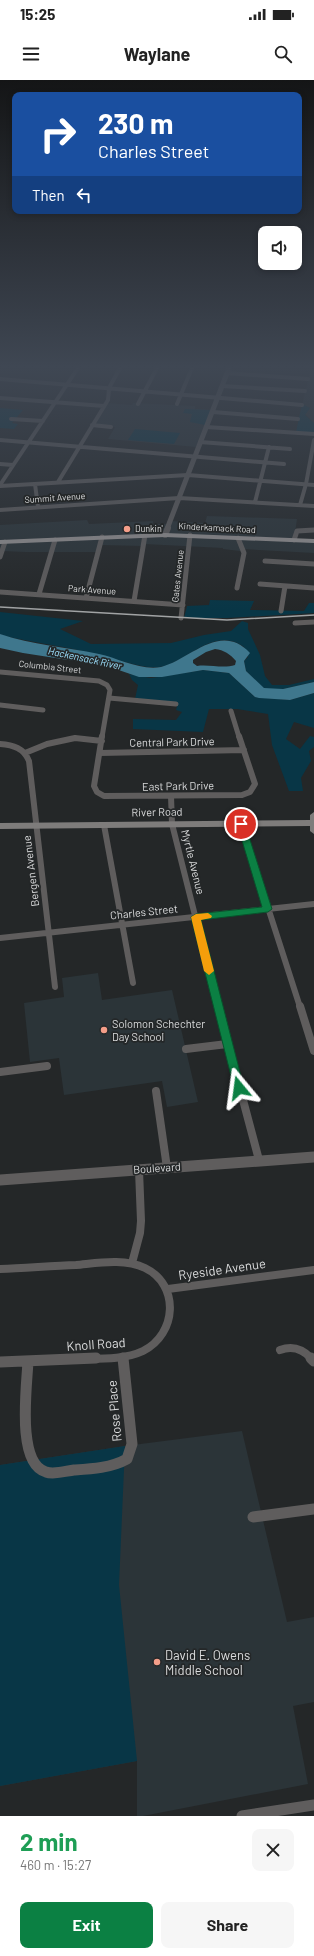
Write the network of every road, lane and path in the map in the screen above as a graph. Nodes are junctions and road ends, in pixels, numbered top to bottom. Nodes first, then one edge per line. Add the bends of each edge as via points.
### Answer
1 (23, 449) edge
2 (78, 449) edge
3 (109, 449) edge
4 (197, 449) edge
5 (268, 449) edge
6 (313, 450) edge
7 (194, 458) junction
8 (0, 464) edge
9 (264, 464) junction
10 (284, 464) dead end
11 (13, 465) junction
12 (312, 466) edge
13 (188, 475) junction
14 (260, 480) junction
15 (58, 482) junction
16 (35, 484) junction
17 (306, 484) junction
18 (314, 485) edge
19 (0, 486) edge
20 (179, 498) junction
21 (255, 502) junction
22 (300, 505) junction
23 (314, 506) edge
24 (38, 507) junction
25 (0, 510) edge
26 (314, 530) edge
27 (145, 535) junction
28 (165, 535) junction
29 (190, 536) junction
30 (102, 537) junction
31 (238, 538) junction
32 (55, 540) junction
33 (294, 540) junction
34 (314, 541) edge
35 (3, 542) edge
36 (0, 557) edge
37 (265, 560) dead end
38 (314, 564) edge
39 (260, 584) dead end
40 (285, 586) junction
41 (238, 588) dead end
42 (314, 588) edge
43 (0, 592) edge
44 (39, 594) junction
45 (86, 598) junction
46 (134, 601) junction
47 (183, 605) junction
48 (280, 611) dead end
49 (181, 618) dead end
50 (314, 622) edge
51 (295, 623) dead end
52 (0, 672) edge
53 (109, 698) junction
54 (176, 704) dead end
55 (0, 705) edge
56 (43, 710) dead end
57 (231, 711) dead end
58 (102, 741) junction
59 (0, 744) edge
60 (244, 750) junction
61 (25, 753) junction
62 (100, 753) junction
63 (171, 796) junction
64 (314, 823) edge
65 (172, 824) junction
66 (241, 824) junction
67 (104, 825) junction
68 (0, 826) edge
69 (36, 826) junction
70 (314, 904) edge
71 (268, 909) junction
72 (196, 917) junction
73 (123, 925) junction
74 (49, 933) junction
75 (0, 938) edge
76 (133, 983) dead end
77 (55, 986) dead end
78 (227, 1044) junction
79 (186, 1049) dead end
80 (314, 1051) edge
81 (47, 1066) dead end
82 (0, 1072) edge
83 (156, 1091) dead end
84 (314, 1157) edge
85 (259, 1160) junction
86 (167, 1168) junction
87 (139, 1170) junction
88 (0, 1180) edge
89 (132, 1263) junction
90 (0, 1269) edge
91 (314, 1270) edge
92 (168, 1290) junction
93 (280, 1350) dead end
94 (123, 1356) junction
95 (314, 1360) edge
96 (28, 1361) junction
97 (0, 1362) edge
98 (314, 1509) edge
99 (253, 1518) dead end
100 (314, 1805) edge
101 (242, 1816) edge

1 - 11 street
2 - 15 street
3 - 7 street
4 - 7 street
5 - 9 street
6 - 12 street
7 - 9 street
7 - 13 street
8 - 11 street
9 - 10 street
9 - 14 street
11 - 19 street
12 - 17 street
13 - 14 street
13 - 15 street
13 - 20 street
14 - 17 street
14 - 21 street
15 - 16 street
16 - 19 street
16 - 24 street
17 - 18 street
17 - 22 street
20 - 21 street, Summit Avenue
20 - 24 street, Summit Avenue
20 - 28 street
21 - 22 street, Summit Avenue
22 - 23 street, Summit Avenue
24 - 25 street, Summit Avenue
26 - 33 street via 296,532
27 - 28 main road, Kinderkamack Road
27 - 30 main road, Kinderkamack Road
27 - 46 street
28 - 29 main road, Kinderkamack Road
29 - 31 main road, Kinderkamack Road
29 - 47 street, Gates Avenue
30 - 32 main road, Kinderkamack Road
30 - 45 street
31 - 33 main road, Kinderkamack Road
31 - 41 street via 244,553
32 - 35 main road, Kinderkamack Road
32 - 44 street
33 - 34 main road, Kinderkamack Road
35 - 36 street
37 - 38 street
39 - 40 street
40 - 42 street
40 - 48 street
43 - 44 street, Park Avenue
44 - 45 street, Park Avenue
45 - 46 street, Park Avenue
46 - 47 street, Park Avenue
47 - 49 street, Gates Avenue
50 - 51 street
52 - 53 street, Columbia Street via 100,682 109,688
53 - 54 street
53 - 58 street
55 - 56 street
57 - 60 street
58 - 61 street via 75,738 46,744
58 - 62 street
59 - 61 street via 12,746
60 - 62 street, Central Park Drive
60 - 63 street, East Park Drive via 255,784 253,790 242,795
61 - 69 street, Bergen Avenue
62 - 63 street, East Park Drive via 94,786 97,792 109,796
63 - 65 street, Myrtle Avenue
64 - 66 main road, River Road
65 - 66 main road, River Road
65 - 67 main road, River Road
65 - 72 street, Myrtle Avenue
66 - 71 street
67 - 69 main road, River Road
67 - 73 street
68 - 69 main road, River Road
69 - 74 street, Bergen Avenue
70 - 71 street, Charles Street
71 - 72 street, Charles Street
71 - 80 street
72 - 73 street, Charles Street
72 - 78 street, Myrtle Avenue
73 - 74 street, Charles Street
73 - 76 street
74 - 75 street, Charles Street
74 - 77 street, Bergen Avenue
78 - 79 street
78 - 85 street, Myrtle Avenue
81 - 82 street
83 - 86 street
84 - 85 street, Boulevard
85 - 86 street, Boulevard
86 - 87 street, Boulevard
87 - 88 street, Boulevard
87 - 89 street via 141,1221
89 - 90 street, Ryeside Avenue
89 - 92 street, Ryeside Avenue via 151,1270
91 - 92 street, Ryeside Avenue
92 - 94 street, Knoll Road via 171,1314 163,1333 148,1348
93 - 95 street via 290,1346 302,1350
94 - 96 street, Knoll Road
94 - 96 street, Rose Place via 132,1444 130,1453 126,1459 115,1464 48,1473 33,1463 26,1435
96 - 97 street, Knoll Road
98 - 99 street
100 - 101 street

